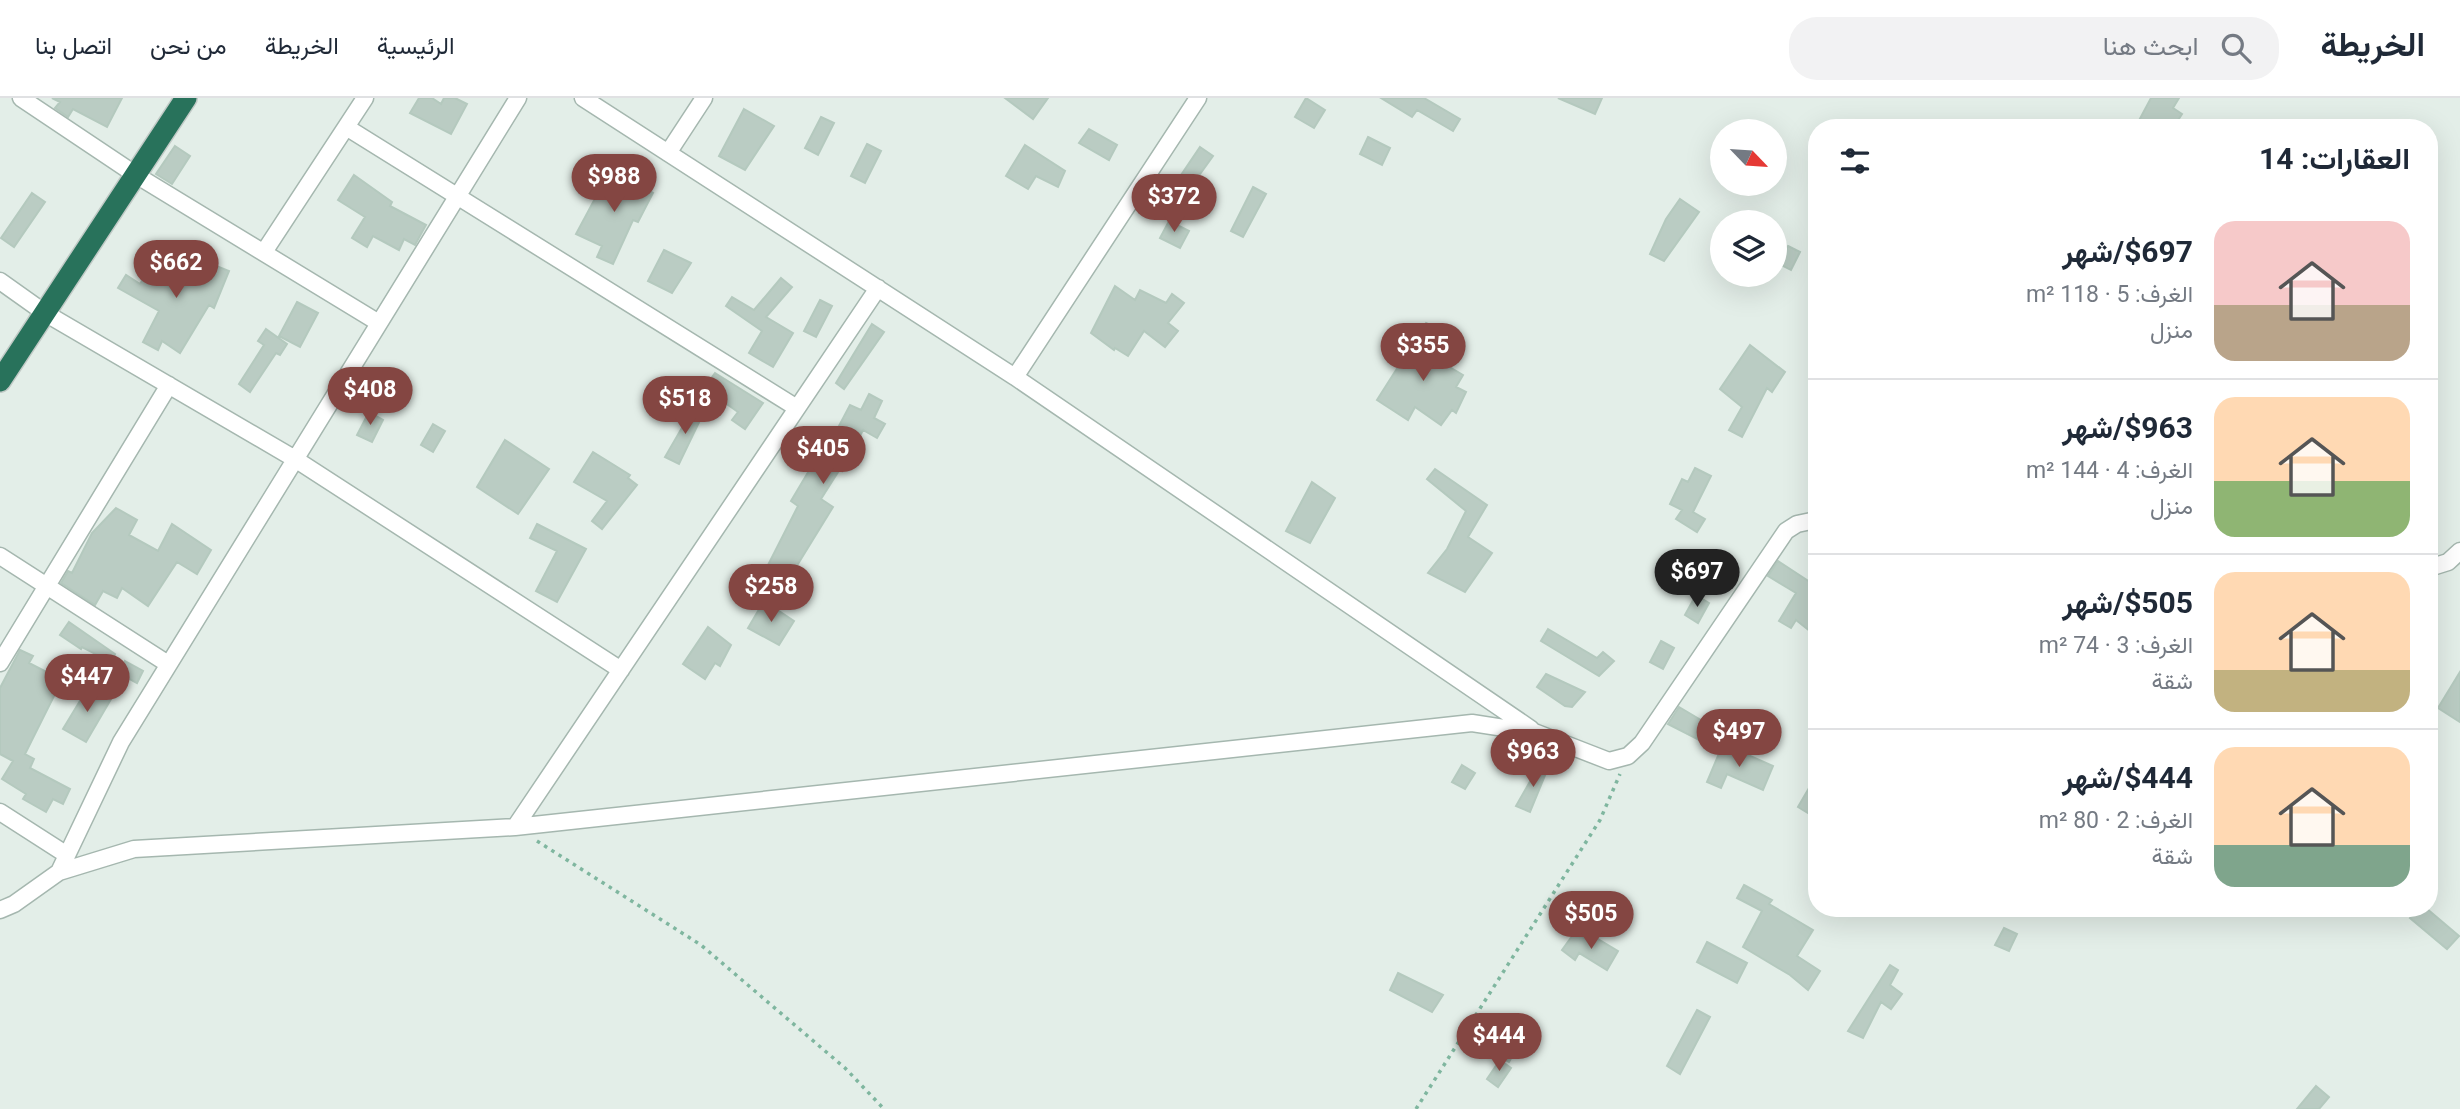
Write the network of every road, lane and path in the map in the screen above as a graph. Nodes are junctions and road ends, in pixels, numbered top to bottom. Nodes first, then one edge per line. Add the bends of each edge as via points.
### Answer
1 (20, 98) edge
2 (186, 98) edge
3 (365, 98) edge
4 (518, 98) edge
5 (583, 98) edge
6 (704, 98) edge
7 (1198, 98) edge
8 (346, 127) junction
9 (668, 153) junction
10 (136, 175) junction
11 (457, 196) junction
12 (264, 252) junction
13 (0, 281) edge
14 (878, 288) junction
15 (45, 313) junction
16 (379, 323) junction
17 (1015, 377) junction
18 (0, 381) edge
19 (169, 385) junction
20 (797, 408) junction
21 (295, 459) junction
22 (1808, 522) edge
23 (2460, 551) edge
24 (0, 556) edge
25 (2438, 565) edge
26 (47, 586) junction
27 (0, 663) edge
28 (168, 664) junction
29 (621, 670) junction
30 (1537, 733) junction
31 (1628, 756) junction
32 (0, 812) edge
33 (515, 827) junction
34 (67, 855) junction
35 (59, 872) junction
36 (0, 910) edge
37 (884, 1109) edge
38 (1416, 1109) edge

1 - 10 street
2 - 10 highway
3 - 8 street
4 - 11 street
5 - 9 street
6 - 9 street
7 - 17 street
8 - 11 street
8 - 12 street
9 - 14 street
10 - 12 street
10 - 15 highway
11 - 16 street
11 - 20 street
12 - 16 street
13 - 15 street
14 - 17 street
14 - 20 street
15 - 18 highway
15 - 19 street
16 - 21 street
17 - 30 street
19 - 21 street
19 - 26 street
20 - 29 street
21 - 28 street
21 - 29 street
22 - 31 street via 1786,531 1642,743
23 - 25 street
24 - 26 street
26 - 27 street
26 - 28 street
28 - 34 street via 121,742
29 - 33 street
30 - 31 street via 1600,760
30 - 33 street via 1472,723
31 - 38 path via 1600,820
32 - 34 street
33 - 35 street via 134,849
33 - 37 path via 701,945 845,1068
34 - 35 street
35 - 36 street

